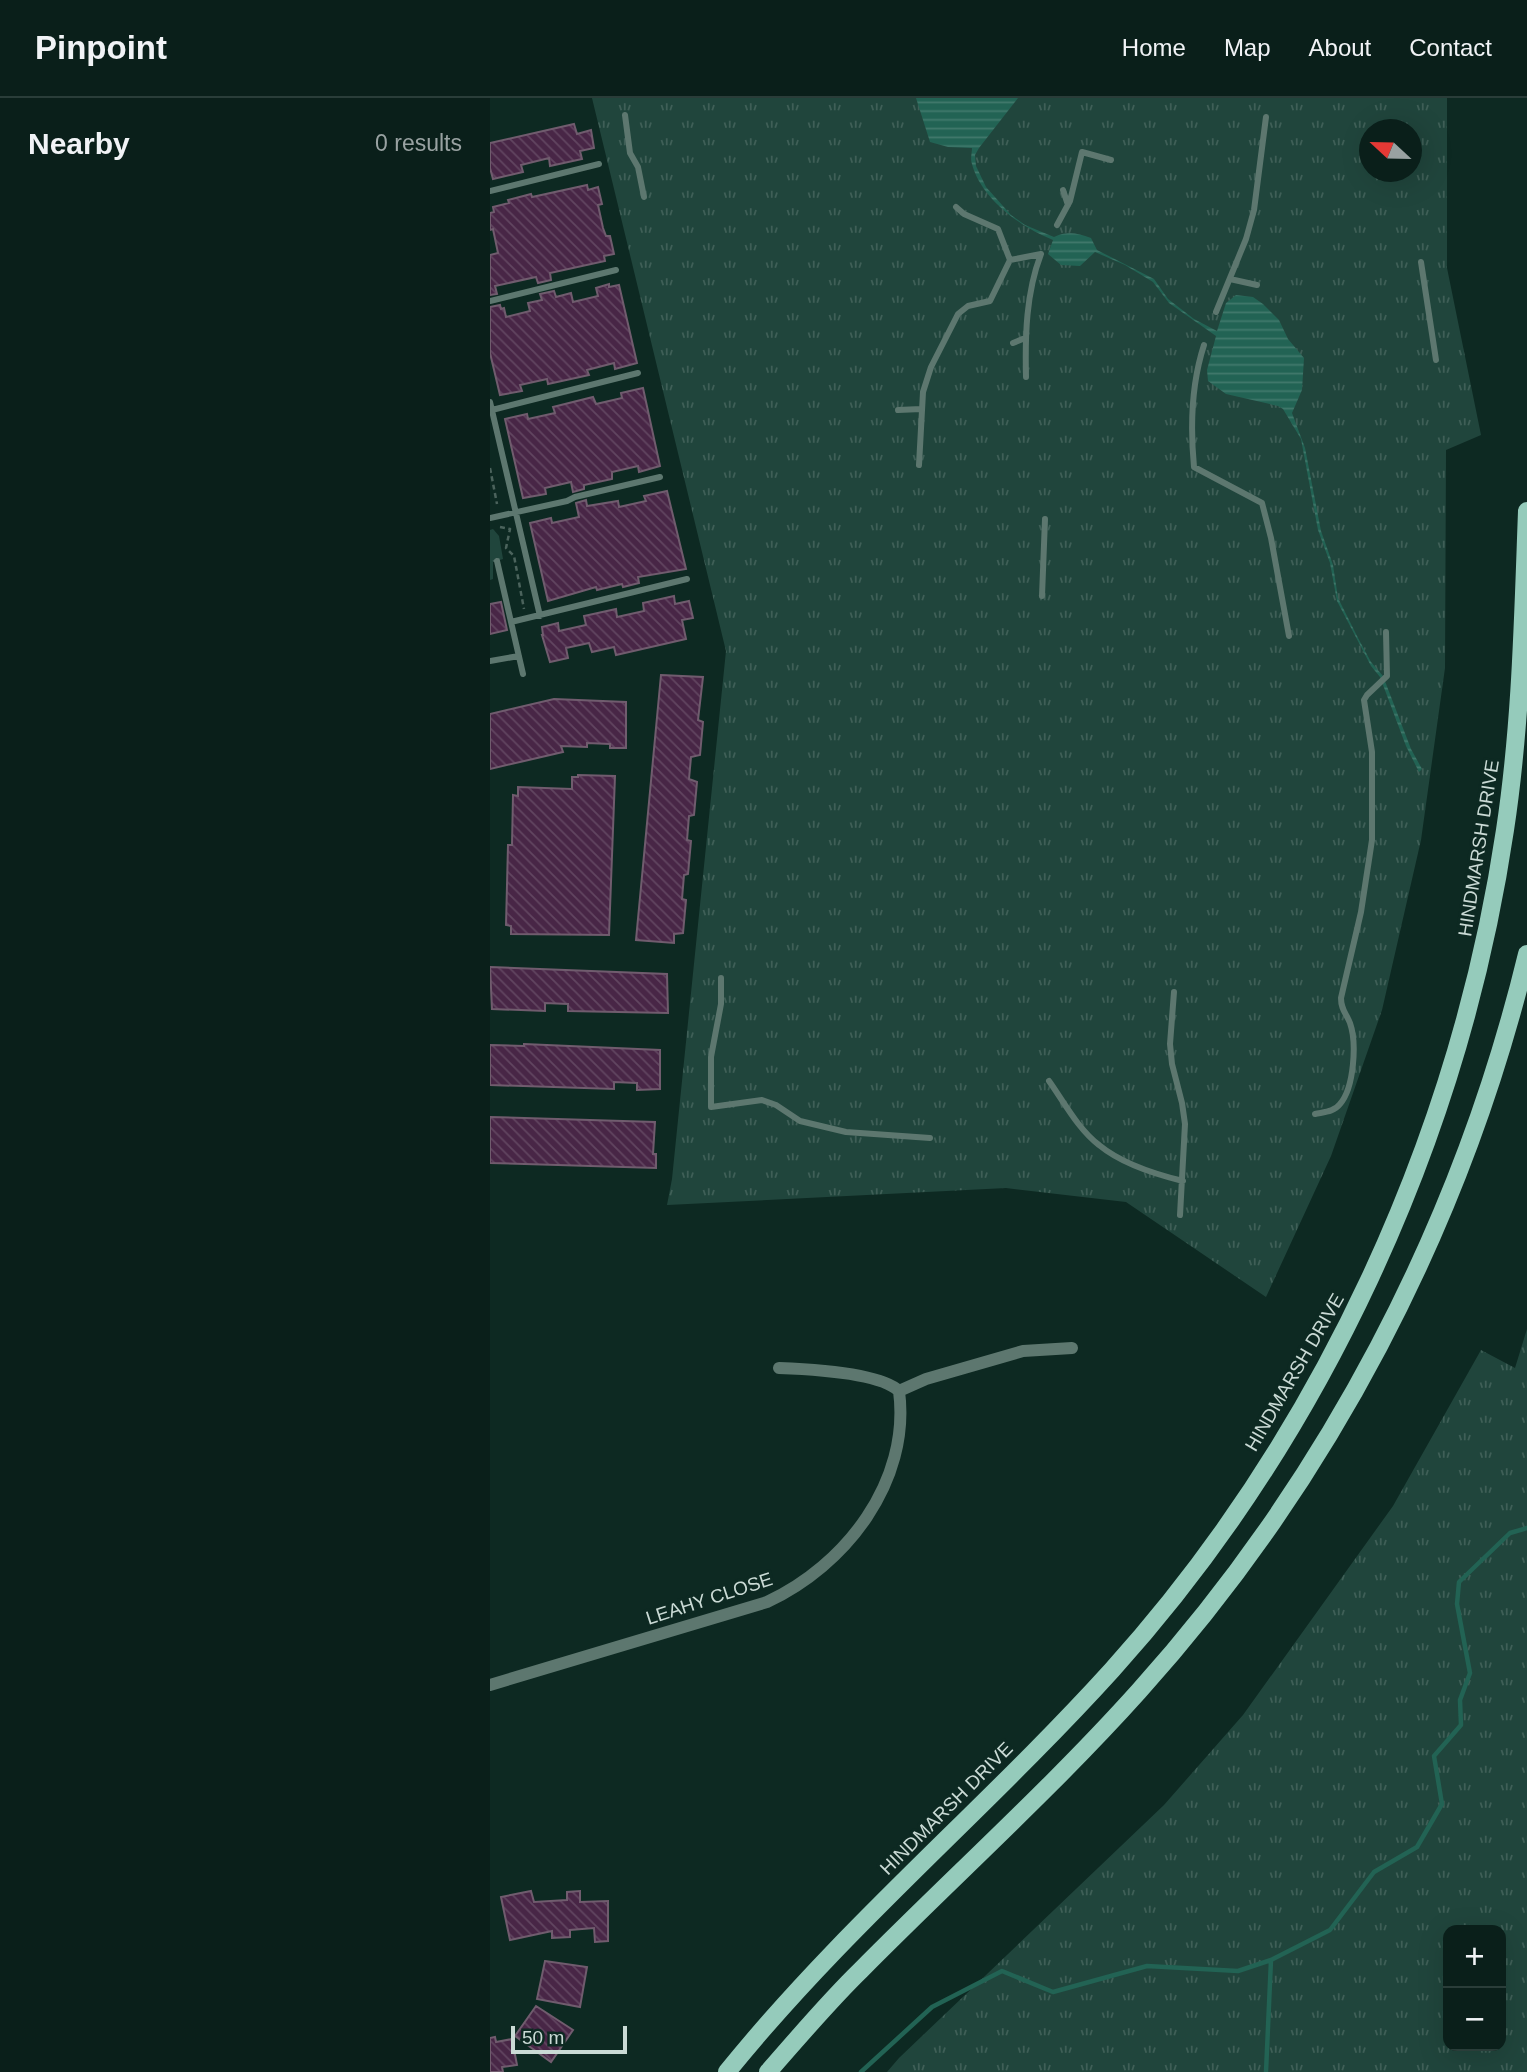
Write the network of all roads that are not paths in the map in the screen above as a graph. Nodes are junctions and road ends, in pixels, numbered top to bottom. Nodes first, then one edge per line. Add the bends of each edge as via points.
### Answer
1 (625, 115) dead end
2 (1266, 117) dead end
3 (1111, 160) dead end
4 (599, 164) dead end
5 (1063, 190) dead end
6 (490, 191) edge
7 (644, 197) dead end
8 (1068, 205) junction
9 (956, 207) dead end
10 (1057, 225) dead end
11 (1010, 260) junction
12 (1422, 262) dead end
13 (616, 270) dead end
14 (1230, 279) junction
15 (1257, 285) dead end
16 (490, 301) edge
17 (1216, 312) dead end
18 (1025, 338) junction
19 (1013, 343) dead end
20 (1203, 345) dead end
21 (1436, 360) dead end
22 (638, 373) dead end
23 (1026, 377) dead end
24 (491, 406) edge
25 (921, 409) junction
26 (898, 410) dead end
27 (919, 465) dead end
28 (660, 477) dead end
29 (1527, 512) edge
30 (515, 513) junction
31 (493, 518) edge
32 (1045, 519) dead end
33 (497, 561) dead end
34 (687, 579) dead end
35 (1042, 596) dead end
36 (540, 616) junction
37 (511, 622) junction
38 (1386, 632) dead end
39 (1289, 636) dead end
40 (519, 656) junction
41 (490, 661) edge
42 (523, 674) dead end
43 (1527, 954) edge
44 (722, 978) dead end
45 (1174, 992) dead end
46 (1049, 1081) dead end
47 (1315, 1114) dead end
48 (930, 1138) dead end
49 (1183, 1181) junction
50 (1180, 1215) dead end
51 (1072, 1348) dead end
52 (779, 1368) dead end
53 (899, 1391) junction
54 (490, 1685) edge
55 (727, 2072) edge
56 (768, 2072) edge

1 - 7 lane via 630,153
2 - 14 lane via 1254,210
3 - 8 lane via 1082,152
4 - 6 lane
5 - 8 lane
8 - 10 lane
9 - 11 lane via 999,229
11 - 18 lane via 1041,254
11 - 25 lane via 990,301 965,308 951,326 924,385
12 - 21 lane
13 - 16 lane
14 - 15 lane
14 - 17 lane
18 - 19 lane
18 - 23 lane
20 - 39 lane via 1193,397 1194,467 1262,503
22 - 24 lane
24 - 30 lane
25 - 26 lane
25 - 27 lane
28 - 30 lane
29 - 55 main road, HINDMARSH DRIVE via 1515,754 1478,972 1417,1168 1340,1339 1252,1486 1169,1602 1112,1670 825,1958
30 - 31 lane
30 - 36 lane
32 - 35 lane
33 - 37 lane
34 - 36 lane
36 - 37 lane
37 - 40 lane
38 - 47 lane via 1387,676 1364,700 1372,752 1372,840 1341,998 1341,1009 1350,1022 1353,1061 1339,1105
40 - 41 lane
40 - 42 lane
43 - 56 main road via 1488,1090 1421,1261 1348,1402 1271,1525 1137,1693 858,1973
44 - 48 lane via 711,1057 711,1107 762,1100 800,1122 846,1132
45 - 49 lane via 1170,1044 1185,1124
46 - 49 lane via 1098,1145 1148,1171
49 - 50 lane
51 - 53 street via 1013,1354
52 - 53 street via 826,1370 885,1383
53 - 54 street, LEAHY CLOSE via 895,1448 877,1499 856,1534 808,1579 756,1606

